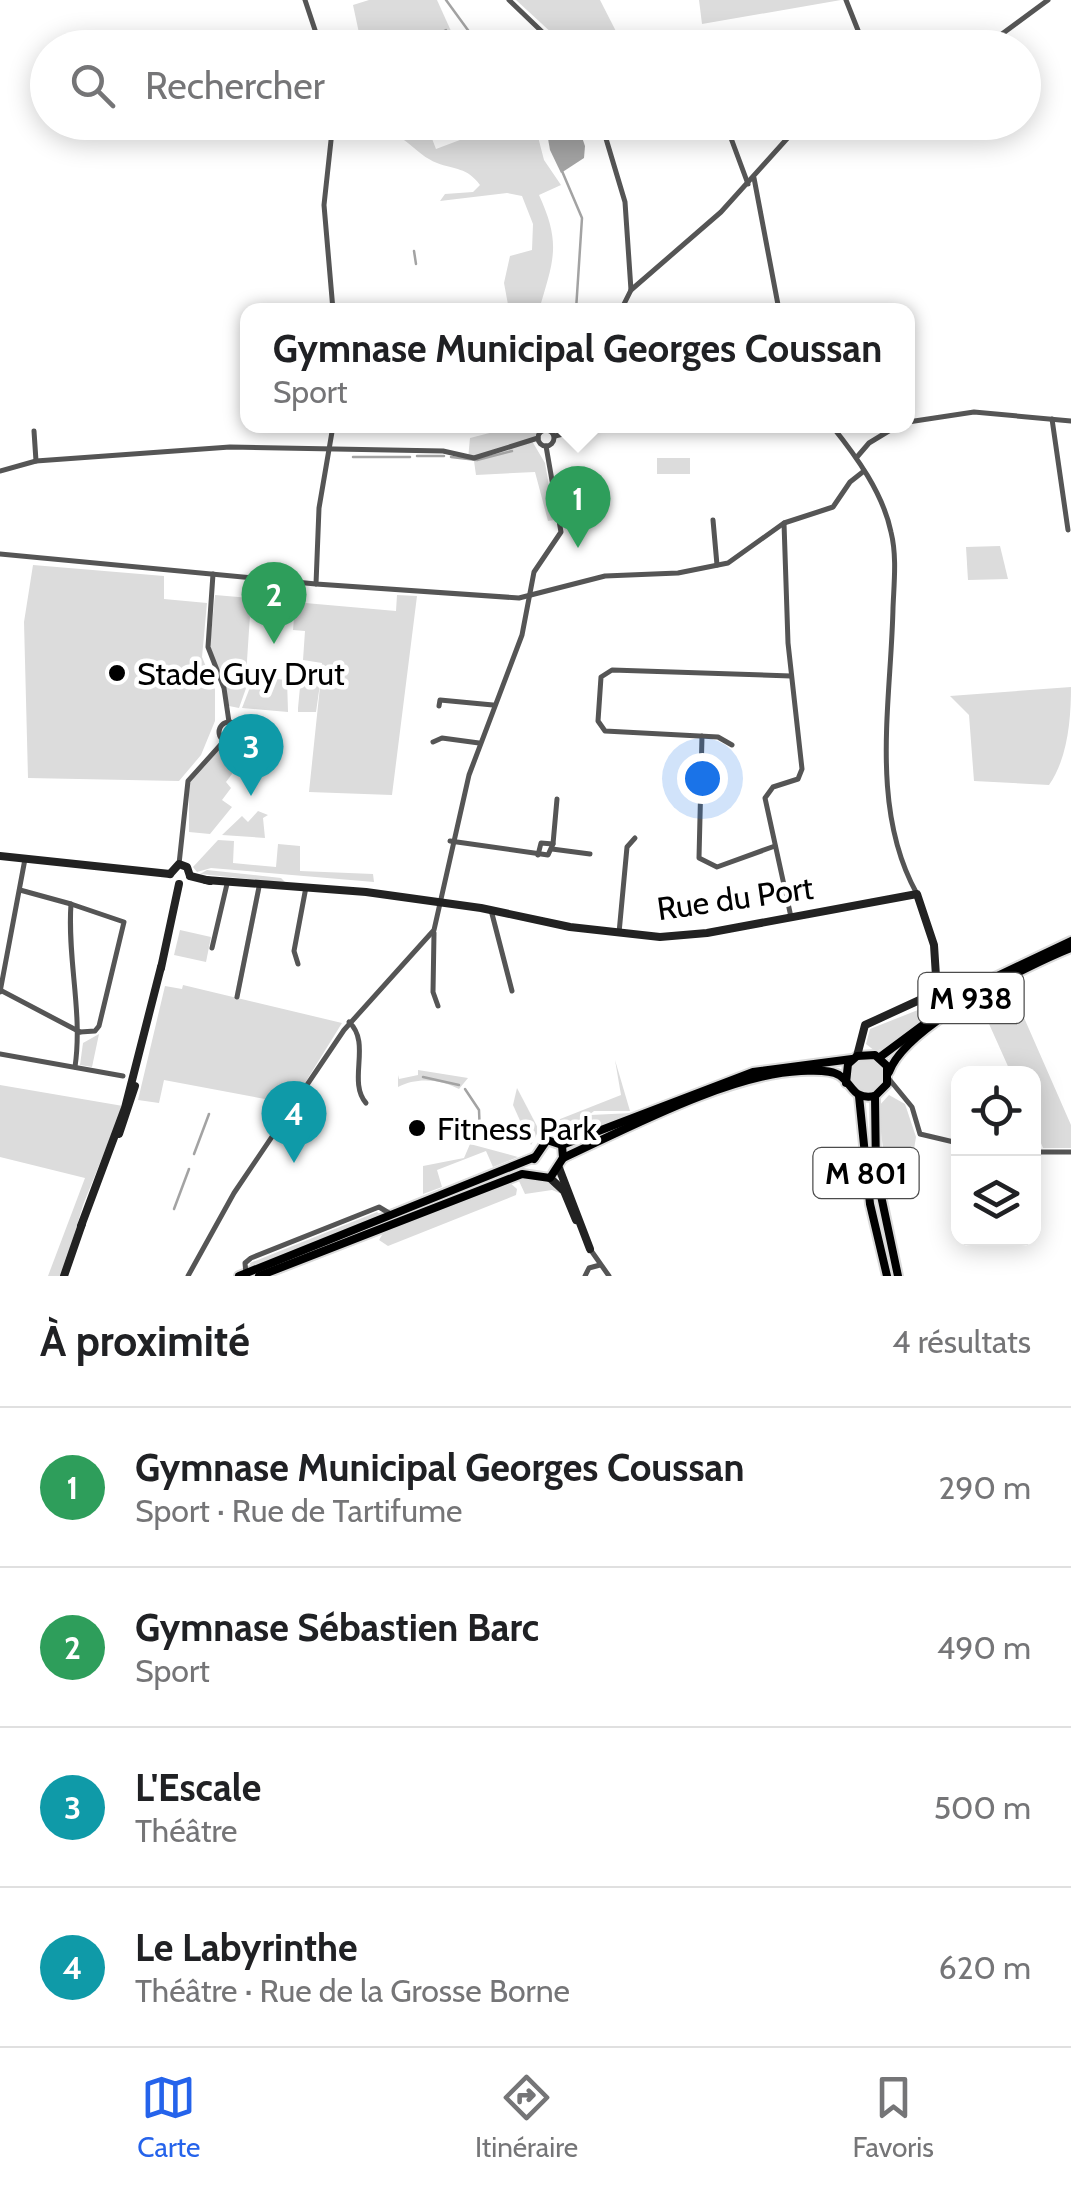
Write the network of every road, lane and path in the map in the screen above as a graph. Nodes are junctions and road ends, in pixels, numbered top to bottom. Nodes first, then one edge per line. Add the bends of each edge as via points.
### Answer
1 (305, 0) edge
2 (509, 0) edge
3 (846, 0) edge
4 (1048, 0) edge
5 (1039, 2) edge
6 (315, 30) edge
7 (541, 30) edge
8 (858, 30) edge
9 (1005, 30) edge
10 (331, 140) edge
11 (607, 140) edge
12 (732, 140) edge
13 (787, 140) edge
14 (754, 178) junction
15 (748, 184) junction
16 (630, 290) junction
17 (331, 303) edge
18 (624, 303) edge
19 (777, 303) edge
20 (1052, 419) junction
21 (915, 421) edge
22 (1071, 421) edge
23 (34, 431) dead end
24 (333, 433) edge
25 (542, 433) edge
26 (549, 433) edge
27 (567, 433) edge
28 (838, 433) edge
29 (885, 433) edge
30 (554, 436) junction
31 (538, 438) junction
32 (546, 446) junction
33 (332, 452) junction
34 (857, 457) junction
35 (36, 461) junction
36 (0, 471) edge
37 (864, 471) junction
38 (713, 520) dead end
39 (784, 522) junction
40 (1068, 530) dead end
41 (0, 554) edge
42 (717, 565) junction
43 (213, 572) junction
44 (316, 584) junction
45 (529, 596) junction
46 (792, 676) junction
47 (493, 705) junction
48 (439, 706) dead end
49 (229, 722) junction
50 (702, 736) junction
51 (224, 742) junction
52 (433, 742) dead end
53 (479, 744) junction
54 (732, 745) dead end
55 (556, 800) dead end
56 (635, 838) dead end
57 (450, 842) junction
58 (775, 846) junction
59 (552, 847) junction
60 (590, 854) dead end
61 (538, 855) junction
62 (0, 856) edge
63 (25, 859) junction
64 (180, 864) junction
65 (170, 874) junction
66 (190, 876) junction
67 (206, 880) junction
68 (179, 884) junction
69 (227, 884) junction
70 (259, 887) junction
71 (306, 889) junction
72 (20, 890) junction
73 (917, 894) junction
74 (442, 902) junction
75 (71, 904) junction
76 (492, 910) junction
77 (791, 917) junction
78 (434, 930) junction
79 (619, 933) junction
80 (1071, 944) edge
81 (212, 948) dead end
82 (298, 964) dead end
83 (0, 991) edge
84 (512, 991) dead end
85 (237, 998) dead end
86 (438, 1006) dead end
87 (349, 1022) junction
88 (80, 1032) junction
89 (861, 1038) junction
90 (869, 1053) junction
91 (0, 1054) edge
92 (855, 1057) junction
93 (880, 1057) junction
94 (75, 1067) junction
95 (889, 1075) junction
96 (124, 1076) dead end
97 (846, 1082) junction
98 (884, 1090) junction
99 (898, 1090) junction
100 (859, 1096) junction
101 (875, 1096) junction
102 (366, 1103) dead end
103 (951, 1141) edge
104 (562, 1145) junction
105 (1041, 1152) edge
106 (1071, 1152) edge
107 (535, 1157) junction
108 (563, 1158) junction
109 (558, 1168) junction
110 (536, 1173) junction
111 (550, 1178) junction
112 (580, 1224) junction
113 (590, 1249) junction
114 (603, 1266) junction
115 (585, 1273) edge
116 (242, 1275) edge
117 (64, 1276) edge
118 (188, 1276) edge
119 (259, 1276) edge
120 (609, 1276) edge
121 (887, 1276) edge
122 (898, 1276) edge

1 - 6 street
2 - 7 street
3 - 8 street
4 - 5 street
5 - 9 street
10 - 17 street via 324,205
11 - 16 street via 625,202
12 - 15 street
13 - 14 street
14 - 15 street
14 - 19 street
15 - 16 street
16 - 18 street
20 - 21 street via 974,412
20 - 22 street
20 - 40 street
23 - 35 street
24 - 33 street
25 - 31 street
26 - 30 street
27 - 30 street
28 - 34 street
29 - 34 street
30 - 32 street
31 - 32 street
31 - 33 street via 468,458
32 - 45 street via 561,526 557,544 534,572
33 - 35 street via 230,447
33 - 44 street via 319,508
34 - 37 street
35 - 36 street
37 - 39 street via 833,507
37 - 73 street via 892,532 887,766 897,854
38 - 42 street
39 - 42 street via 742,556
39 - 46 street
41 - 43 street
42 - 45 street via 605,576
43 - 44 street
43 - 49 street via 208,646
44 - 45 street
45 - 47 street via 522,636
46 - 50 street via 612,670 601,676 598,721 604,731
46 - 58 street via 802,769 796,780 766,793
47 - 48 street via 440,700
47 - 53 street
49 - 51 street via 219,730
49 - 51 street via 239,736
50 - 54 street
50 - 58 street via 699,858 717,867
51 - 64 street via 188,781
52 - 53 street
53 - 57 street
55 - 59 street
56 - 79 street via 627,848
57 - 61 street
57 - 74 street
58 - 77 street
59 - 60 street
59 - 61 street
59 - 61 street via 541,843
62 - 63 street
63 - 65 street
63 - 72 street
64 - 65 street
64 - 66 street
65 - 68 street
66 - 67 street
66 - 68 street
67 - 69 street
67 - 71 street
68 - 117 street via 130,1108 92,1191
69 - 70 street
69 - 81 street
70 - 71 street
70 - 85 street
71 - 74 street, Rue du Port
71 - 82 street via 294,951
72 - 75 street
72 - 83 street
73 - 77 street, Rue du Port
73 - 89 street via 934,945 938,992 865,1025
74 - 76 street, Rue du Port
74 - 78 street
75 - 88 street via 68,947
75 - 88 street via 124,922 99,1026
76 - 79 street, Rue du Port
76 - 84 street
77 - 79 street, Rue du Port via 680,936
78 - 86 street
78 - 87 street
80 - 93 main road, M 938 via 974,988
80 - 95 main road, M 938 via 968,1000 909,1047
83 - 88 street
87 - 102 street via 359,1035 359,1092
87 - 118 street via 234,1193
88 - 94 street
89 - 90 street
89 - 92 street
90 - 92 main road
90 - 93 main road
91 - 94 street
92 - 97 main road
92 - 104 main road via 753,1072
93 - 95 main road
94 - 96 street
95 - 98 main road
95 - 99 street
97 - 100 main road
97 - 108 main road via 825,1071 764,1076
98 - 99 street
98 - 101 main road
99 - 103 street via 920,1134
100 - 101 main road
100 - 121 main road, M 801 via 868,1192
101 - 122 main road, M 801 via 876,1172
104 - 107 main road via 546,1140
104 - 108 main road
105 - 106 street
107 - 110 main road
107 - 116 main road
108 - 109 main road
109 - 111 main road
109 - 112 street
110 - 111 main road
110 - 119 main road
111 - 112 street via 560,1184
112 - 113 street
113 - 114 street
113 - 115 street
114 - 115 street
114 - 120 street

